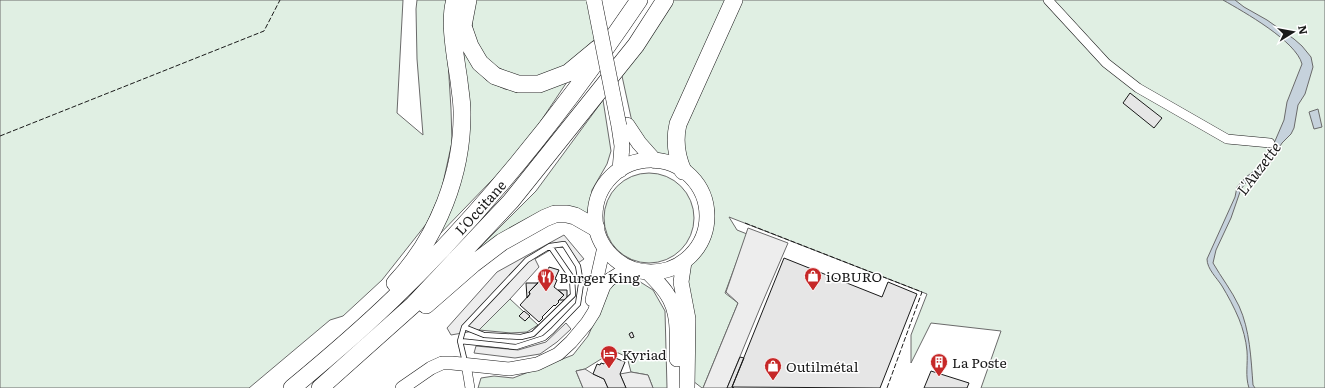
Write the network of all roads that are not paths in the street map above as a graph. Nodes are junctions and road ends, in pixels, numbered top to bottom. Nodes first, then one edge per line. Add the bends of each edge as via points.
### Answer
1 (455, 0) edge
2 (468, 0) edge
3 (594, 0) edge
4 (603, 0) edge
5 (639, 0) edge
6 (665, 0) edge
7 (734, 0) edge
8 (1048, 0) edge
9 (627, 18) junction
10 (623, 126) junction
11 (1270, 143) dead end
12 (655, 160) junction
13 (620, 170) junction
14 (683, 171) junction
15 (596, 228) junction
16 (550, 246) junction
17 (604, 247) junction
18 (684, 262) junction
19 (628, 268) junction
20 (648, 272) junction
21 (587, 323) junction
22 (464, 327) junction
23 (360, 330) junction
24 (382, 334) junction
25 (460, 341) junction
26 (466, 364) junction
27 (292, 388) edge
28 (320, 388) edge
29 (402, 388) edge
30 (470, 388) edge
31 (678, 388) edge
32 (688, 388) edge

1 - 23 highway via 452,24 462,111 460,152 451,188 439,218 418,254 369,311
2 - 9 highway via 463,26 480,63 495,76 518,84 539,84 568,73 591,55
3 - 10 main road, bridge
4 - 10 main road
5 - 9 highway, L'Occitane
6 - 24 highway, L'Occitane via 636,44 511,201 414,305
7 - 14 highway via 678,124 676,148
8 - 11 street via 1106,63 1138,88 1227,139
9 - 23 highway, L'Occitane via 566,104 504,180 426,266
10 - 12 main road
10 - 13 main road
12 - 13 main road via 636,162
12 - 14 main road
13 - 15 main road via 607,181 599,195 595,212
14 - 18 main road via 696,183 704,199 707,216 704,234 696,249
15 - 17 main road
15 - 24 highway via 567,214 554,214 545,218 502,242 473,264 398,331
16 - 22 lane via 527,260
16 - 22 lane via 572,278 573,295 533,334 521,337 484,335
16 - 25 lane via 564,244 578,266 581,284 578,304 544,338 516,347
17 - 19 main road via 614,259
17 - 21 street
18 - 20 main road via 667,270
18 - 32 main road via 681,282 688,319
19 - 20 main road
19 - 21 street via 604,286
20 - 31 main road via 668,294 677,318
21 - 26 street via 558,354 537,364 509,369
22 - 25 lane
23 - 27 highway, L'Occitane
24 - 28 highway, L'Occitane
25 - 26 lane
26 - 29 street via 442,363
26 - 30 street

